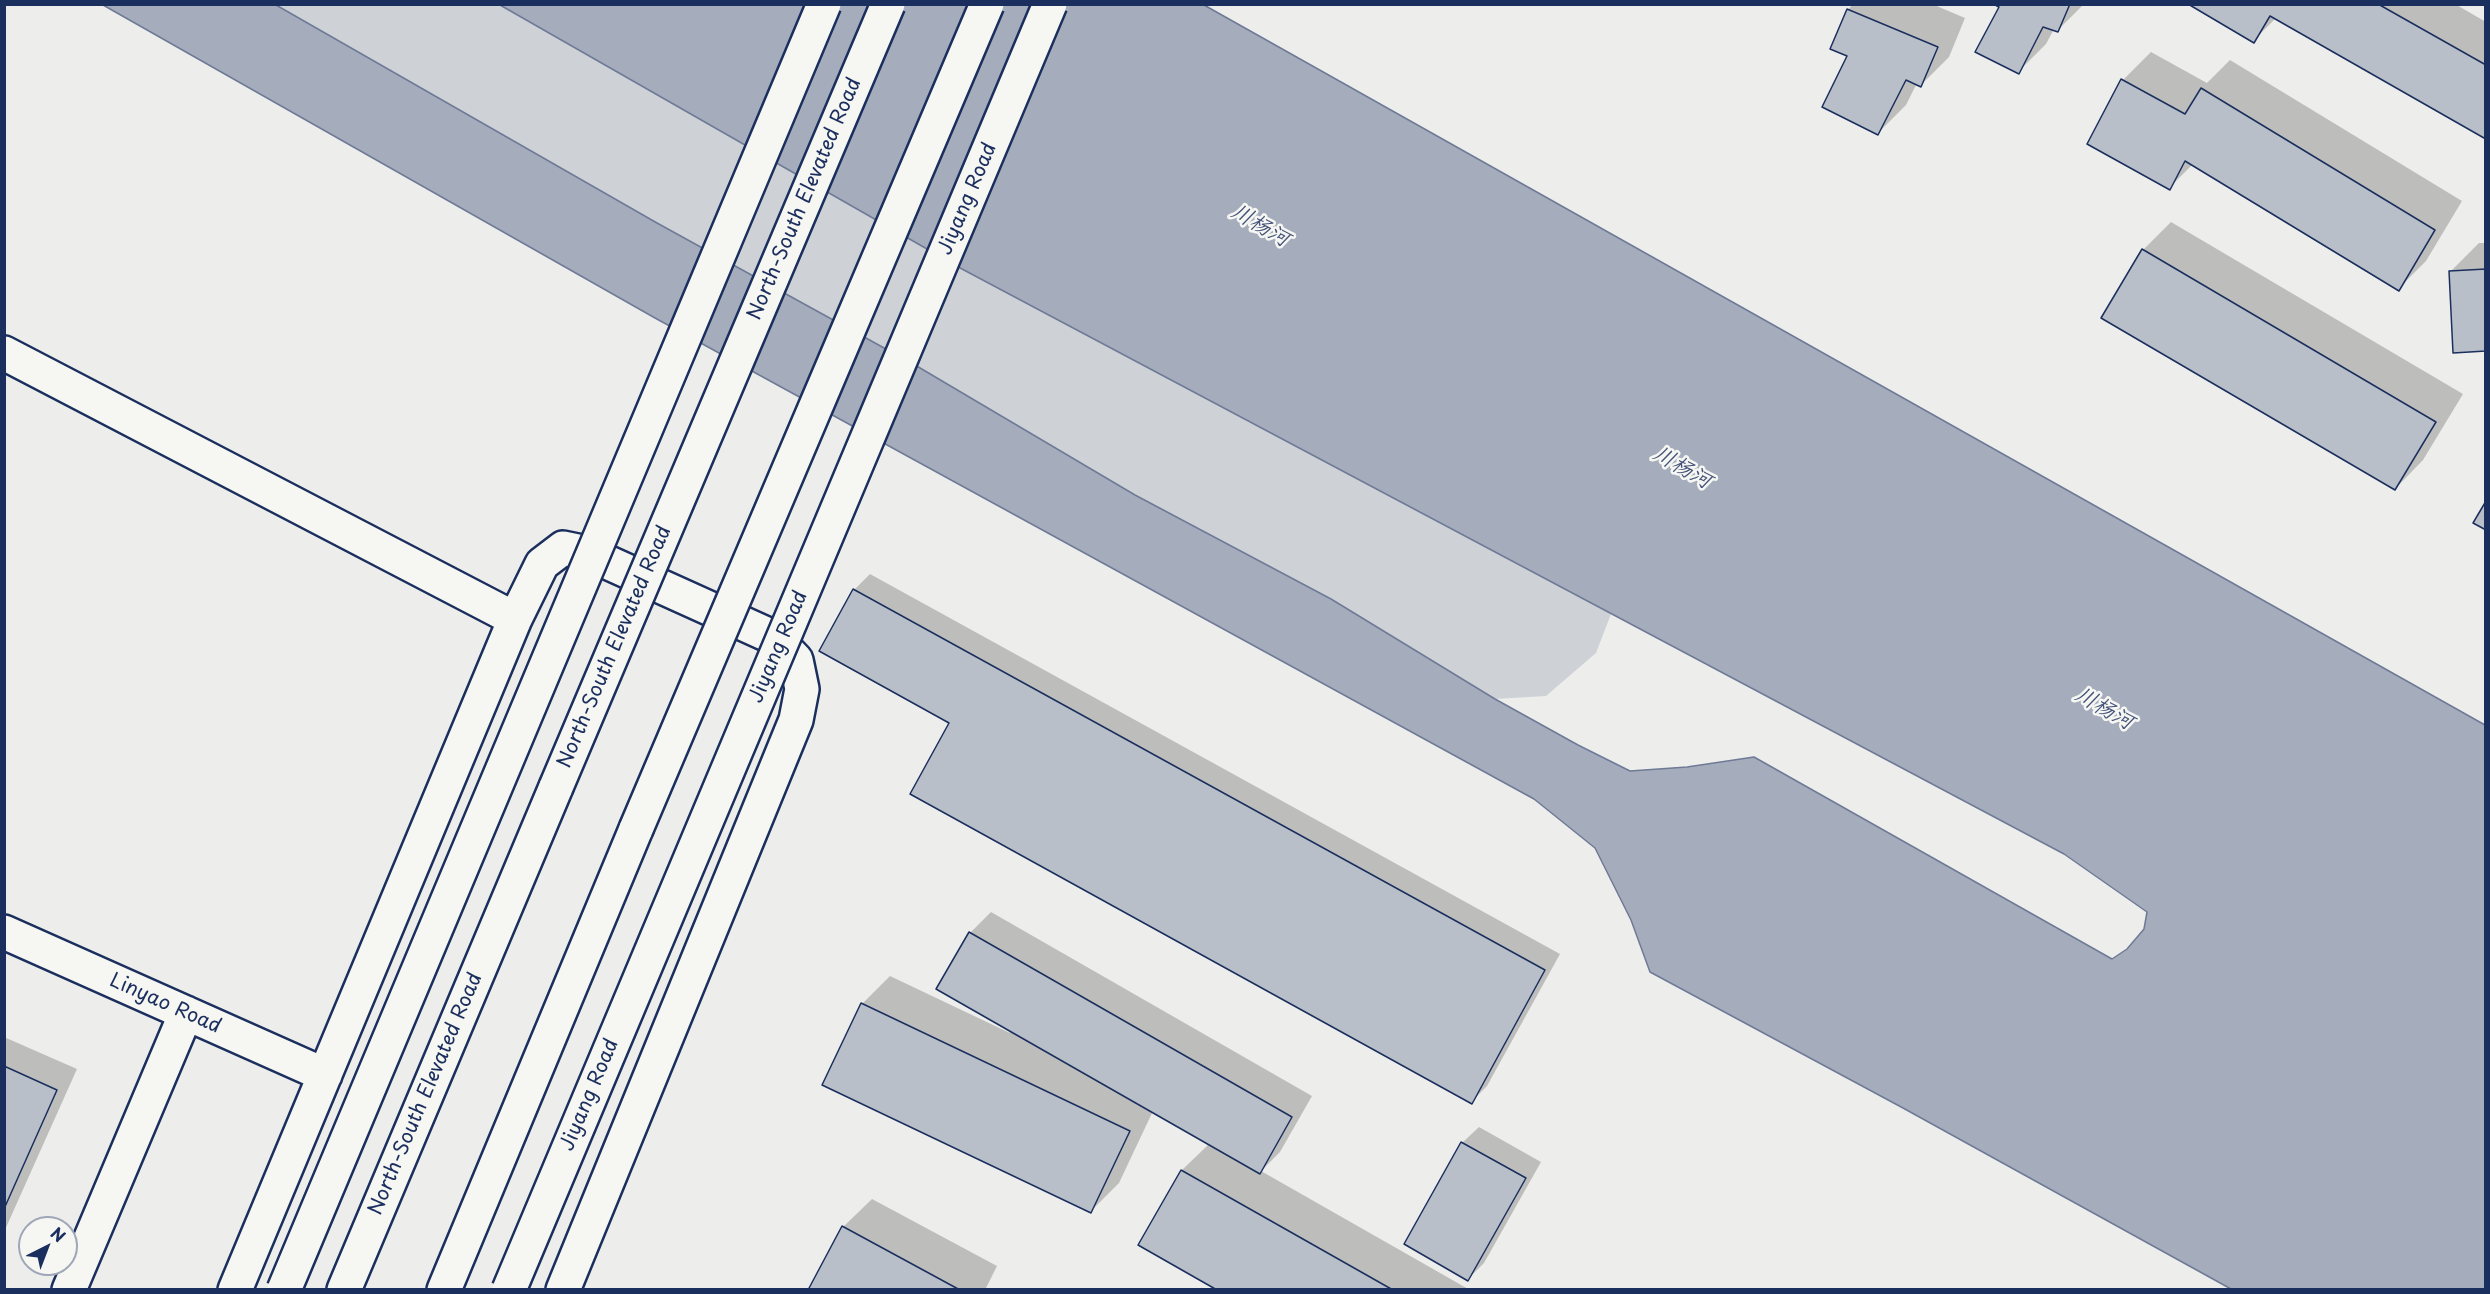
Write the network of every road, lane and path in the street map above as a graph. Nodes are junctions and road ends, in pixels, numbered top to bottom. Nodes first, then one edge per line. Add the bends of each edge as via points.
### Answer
1 (824, 4) edge
2 (888, 4) edge
3 (987, 4) edge
4 (1050, 4) edge
5 (4, 353) edge
6 (514, 619) junction
7 (4, 932) edge
8 (186, 1013) junction
9 (325, 1075) junction
10 (69, 1290) edge
11 (235, 1290) edge
12 (284, 1290) edge
13 (344, 1290) edge
14 (444, 1290) edge
15 (508, 1290) edge
16 (562, 1290) edge

1 - 12 main road, bridge
2 - 13 main road, North-South Elevated Road, bridge
3 - 14 main road, bridge
4 - 15 main road, Jiyang Road, bridge
5 - 6 main road
6 - 9 main road
6 - 16 main road via 542,564 563,548 587,553 776,638 796,660 802,689 796,720
7 - 8 main road, Linyao Road
8 - 9 main road, Linyao Road
8 - 10 main road
9 - 11 main road

